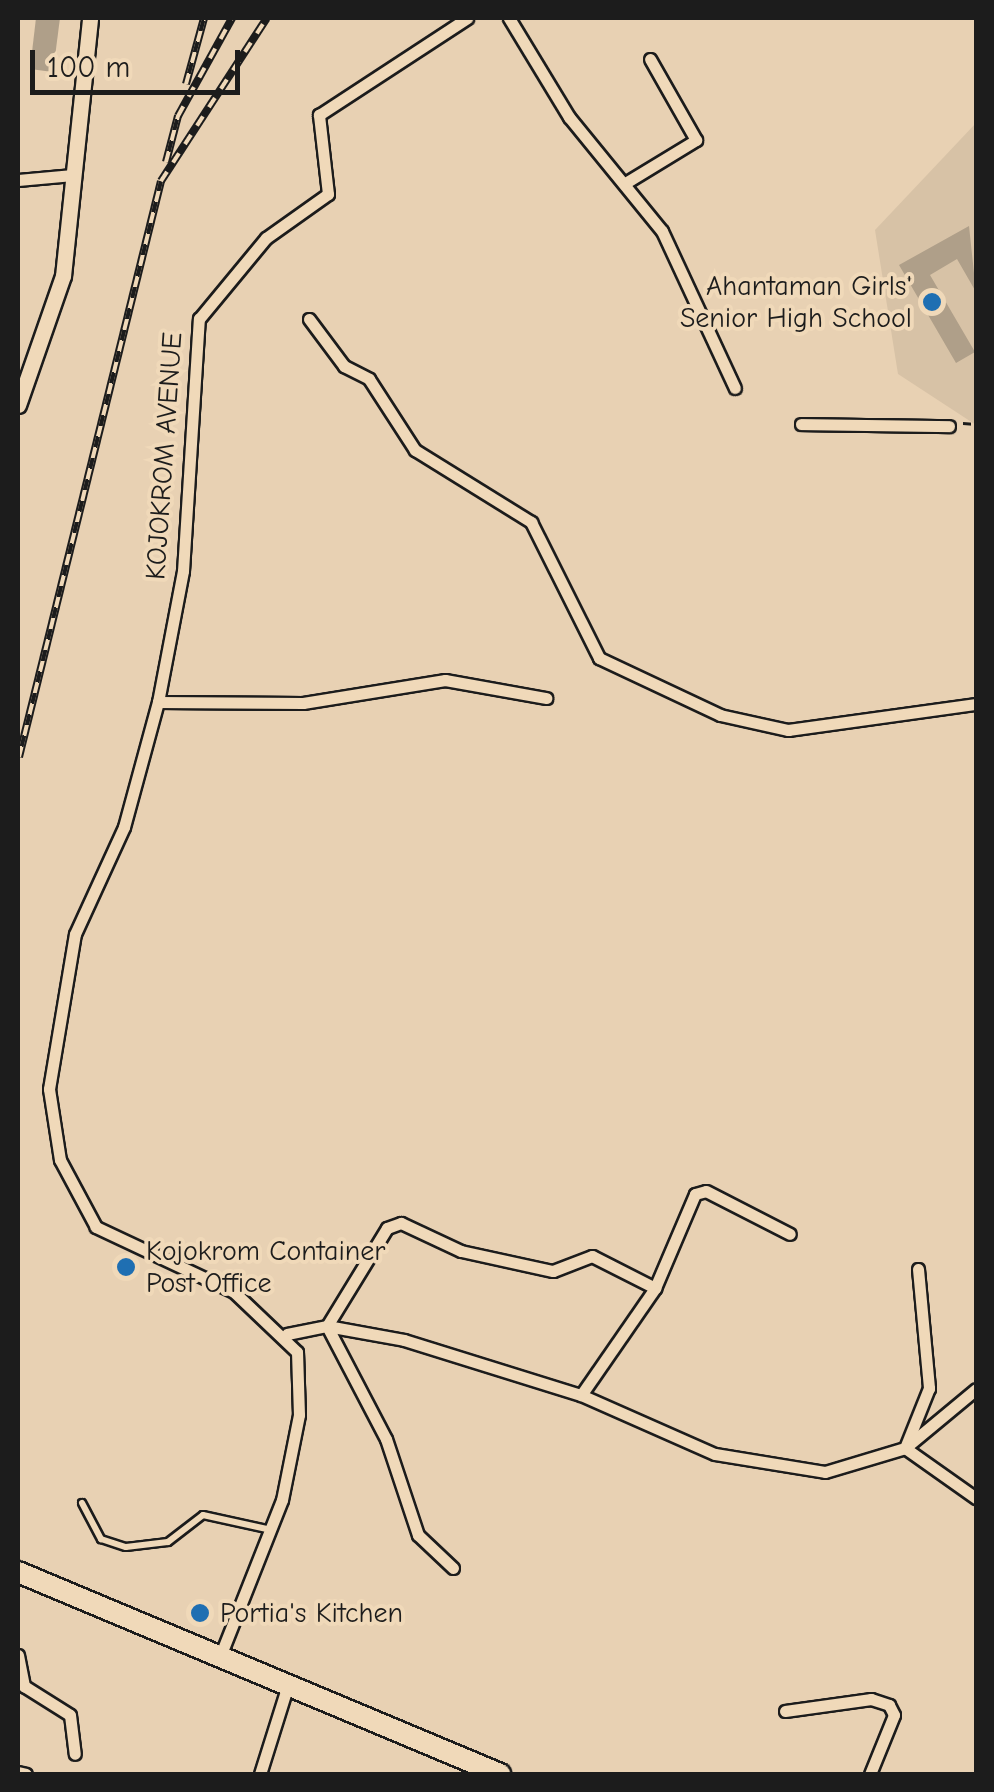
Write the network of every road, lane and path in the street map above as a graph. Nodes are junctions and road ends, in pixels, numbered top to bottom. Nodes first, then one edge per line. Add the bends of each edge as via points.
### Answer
1 (90, 18) edge
2 (467, 18) edge
3 (509, 18) edge
4 (650, 59) dead end
5 (73, 176) junction
6 (18, 180) edge
7 (627, 182) junction
8 (309, 319) dead end
9 (22, 376) edge
10 (735, 388) dead end
11 (18, 405) edge
12 (802, 424) dead end
13 (976, 424) edge
14 (949, 426) joint
15 (546, 698) dead end
16 (158, 702) junction
17 (976, 704) edge
18 (790, 1234) dead end
19 (918, 1269) dead end
20 (655, 1288) junction
21 (327, 1326) junction
22 (287, 1334) junction
23 (976, 1389) edge
24 (581, 1394) junction
25 (905, 1448) junction
26 (976, 1498) edge
27 (82, 1504) dead end
28 (272, 1530) junction
29 (453, 1568) dead end
30 (18, 1572) edge
31 (18, 1655) edge
32 (219, 1659) junction
33 (287, 1688) junction
34 (785, 1712) dead end
35 (74, 1754) dead end
36 (18, 1772) edge
37 (26, 1774) edge
38 (260, 1774) edge
39 (500, 1774) edge
40 (870, 1774) edge

1 - 5 street
2 - 16 street, KOJOKROM AVENUE via 319,115 328,194 266,238 199,319 183,571
3 - 7 street via 569,117
4 - 7 street via 696,140
5 - 6 street
5 - 9 street via 63,276
7 - 10 street via 684,269
8 - 17 street via 344,366 369,379 415,450 530,522 599,658 720,715 788,730
9 - 11 street
12 - 14 street
13 - 14 path
15 - 16 street via 445,680 303,703
16 - 22 street, KOJOKROM AVENUE via 124,828 75,934 49,1089 52,1136 96,1228 234,1292
18 - 20 street via 700,1191
19 - 25 street via 929,1388
20 - 21 street via 592,1256 553,1271 461,1251 396,1222
20 - 24 street
21 - 22 street
21 - 24 street
21 - 29 street via 386,1440 418,1535
22 - 28 street via 302,1373 299,1416
23 - 25 street
24 - 25 street via 752,1462 825,1472
25 - 26 street
27 - 28 lane via 101,1539 126,1547 168,1542 203,1515
28 - 32 street
30 - 32 highway
31 - 35 street via 27,1689 70,1715
32 - 33 highway
33 - 38 street
33 - 39 highway
34 - 40 street via 872,1699 889,1705 894,1715
36 - 37 street

